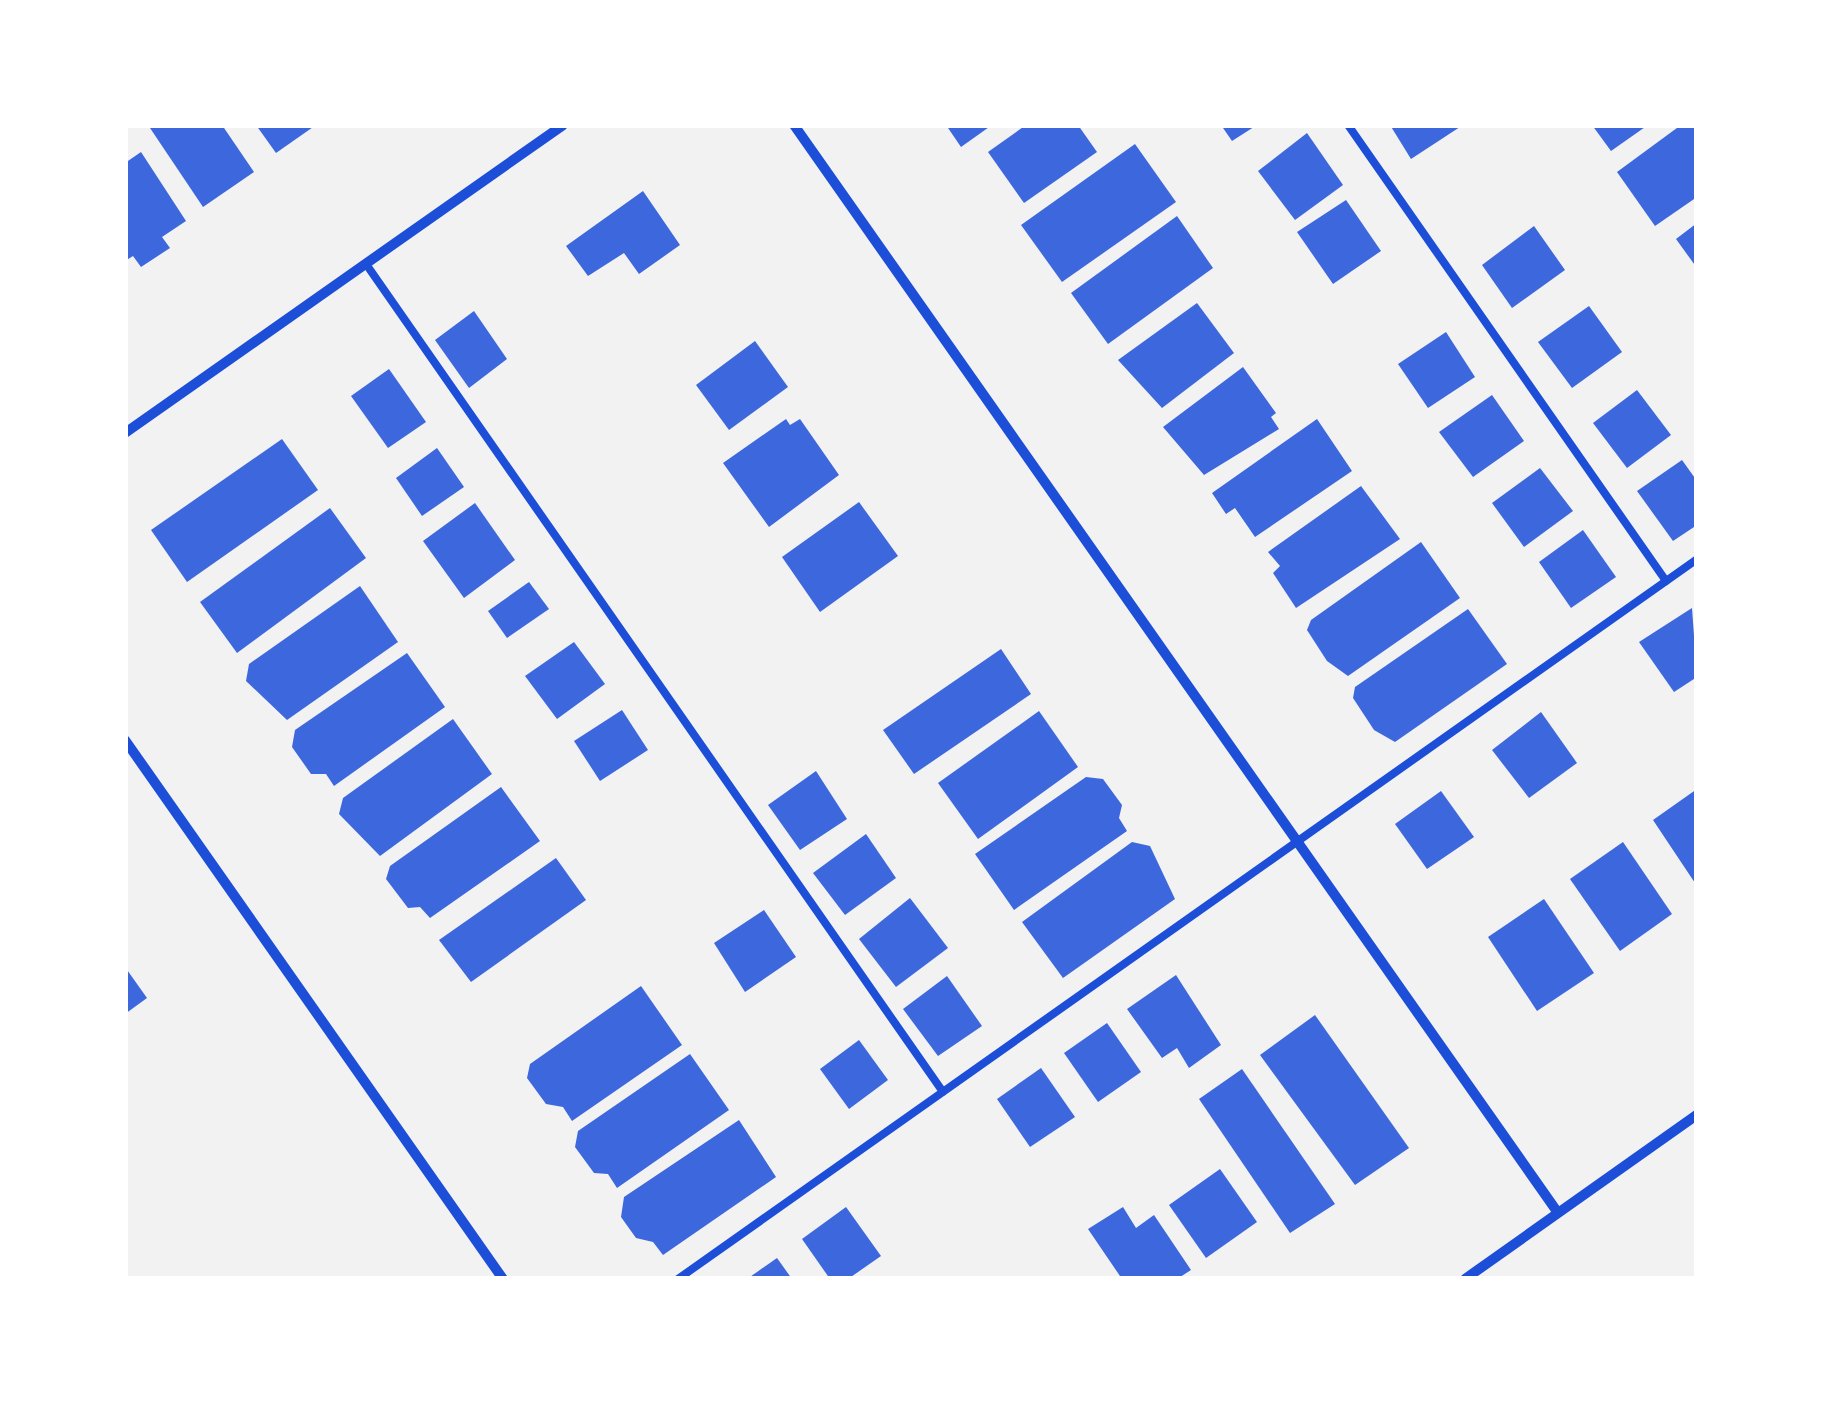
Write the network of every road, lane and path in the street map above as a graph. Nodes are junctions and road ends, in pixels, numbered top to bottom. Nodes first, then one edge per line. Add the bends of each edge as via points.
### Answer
1 (563, 125) edge
2 (794, 125) edge
3 (1348, 125) edge
4 (366, 264) junction
5 (125, 433) edge
6 (1697, 559) edge
7 (1666, 581) junction
8 (125, 740) edge
9 (1296, 842) junction
10 (943, 1092) junction
11 (1697, 1115) edge
12 (1558, 1214) junction
13 (502, 1279) edge
14 (678, 1279) edge
15 (1464, 1279) edge

1 - 4 street
2 - 9 street
3 - 7 lane
4 - 5 street
4 - 10 lane
6 - 7 lane
7 - 9 lane
8 - 13 street
9 - 10 lane
9 - 12 street
10 - 14 lane
11 - 12 street
12 - 15 street

